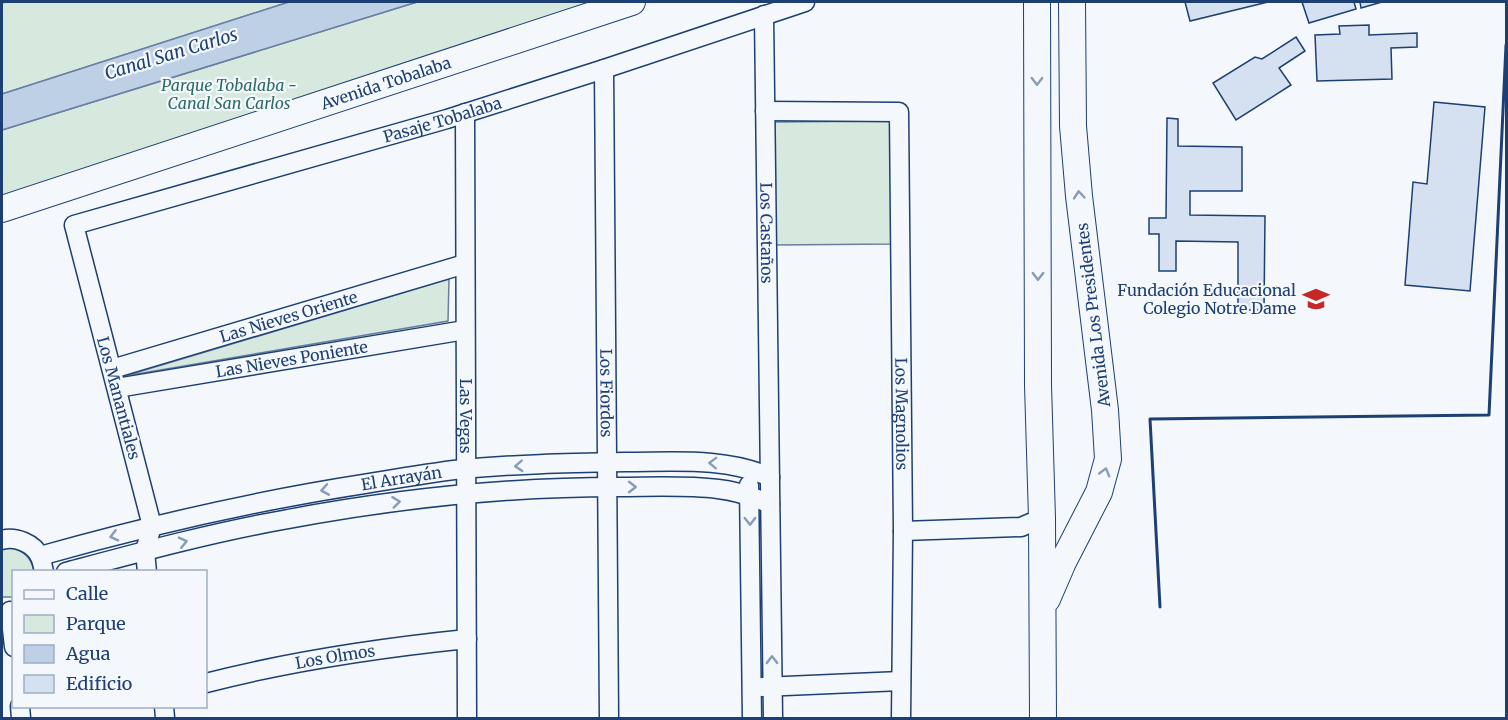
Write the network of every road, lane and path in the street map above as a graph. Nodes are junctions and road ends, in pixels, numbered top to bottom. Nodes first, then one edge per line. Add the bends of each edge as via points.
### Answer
1 (632, 2) edge
2 (805, 2) edge
3 (1037, 2) edge
4 (1072, 2) edge
5 (764, 15) junction
6 (1072, 46) junction
7 (1037, 47) junction
8 (604, 69) junction
9 (765, 111) junction
10 (465, 113) junction
11 (2, 209) edge
12 (74, 225) joint
13 (465, 264) junction
14 (465, 330) junction
15 (112, 369) junction
16 (117, 388) junction
17 (770, 451) junction
18 (607, 463) junction
19 (749, 468) junction
20 (466, 469) junction
21 (770, 477) junction
22 (607, 487) junction
23 (466, 494) junction
24 (749, 496) junction
25 (770, 504) junction
26 (1042, 518) junction
27 (152, 526) junction
28 (1082, 526) junction
29 (903, 531) junction
30 (3, 534) edge
31 (145, 551) junction
32 (42, 564) edge
33 (74, 570) edge
34 (147, 570) edge
35 (8, 611) edge
36 (1042, 614) junction
37 (12, 634) edge
38 (467, 639) junction
39 (901, 681) junction
40 (207, 684) edge
41 (752, 687) junction
42 (772, 687) junction
43 (467, 718) edge
44 (609, 718) edge
45 (752, 718) edge
46 (773, 718) edge
47 (901, 718) edge
48 (1043, 718) edge

1 - 11 street, Avenida Tobalaba
2 - 5 street, Pasaje Tobalaba
3 - 7 street, Avenida Los Presidentes
4 - 6 street, Avenida Los Presidentes
5 - 8 street, Pasaje Tobalaba
5 - 9 street, Los Castaños
6 - 7 street via 1054,38
28 -> 6 street, Avenida Los Presidentes via 1099,492 1108,459 1079,196
7 -> 26 street, Avenida Los Presidentes
8 - 10 street, Pasaje Tobalaba
8 - 18 street, Los Fiordos
9 - 17 street, Los Castaños
9 - 29 street, Los Magnolios via 899,112
10 - 12 street, Pasaje Tobalaba
10 - 13 street, Las Vegas
12 - 15 street, Los Manantiales
13 - 14 street, Las Vegas
13 - 15 street, Las Nieves Oriente
14 - 16 street, Las Nieves Poniente
14 - 20 street, Las Vegas
15 - 16 street, Los Manantiales
16 - 27 street, Los Manantiales
17 - 19 street
17 - 21 street, Los Castaños
19 -> 18 street, El Arrayán via 708,463
18 -> 20 street, El Arrayán
18 - 22 street, Los Fiordos
19 - 21 street, El Arrayán
19 - 24 street
20 - 23 street, Las Vegas
20 -> 27 street, El Arrayán via 293,496
21 - 25 street, Los Castaños
22 - 23 street, El Arrayán
22 -> 24 street, El Arrayán via 719,489
22 - 44 street, Los Fiordos
31 -> 23 street, El Arrayán via 293,518
23 - 38 street, Las Vegas
24 - 25 street, El Arrayán
24 -> 41 street
42 -> 25 street, Los Castaños
26 - 28 street via 1059,529
26 - 29 street via 1022,527
26 - 36 street, Avenida Los Presidentes
27 - 31 street, Los Manantiales
27 -> 32 street, El Arrayán
28 - 36 street, Avenida Los Presidentes via 1056,575
29 - 39 street, Los Magnolios
30 - 32 street via 32,546
31 - 33 street, El Arrayán
31 - 34 street, Los Manantiales
35 - 37 street
36 - 48 street, Avenida Los Presidentes
38 - 40 street, Los Olmos via 335,656
38 - 43 street, Las Vegas
39 - 42 street
39 - 47 street, Los Magnolios
41 - 42 street
41 - 45 street
42 - 46 street, Los Castaños

